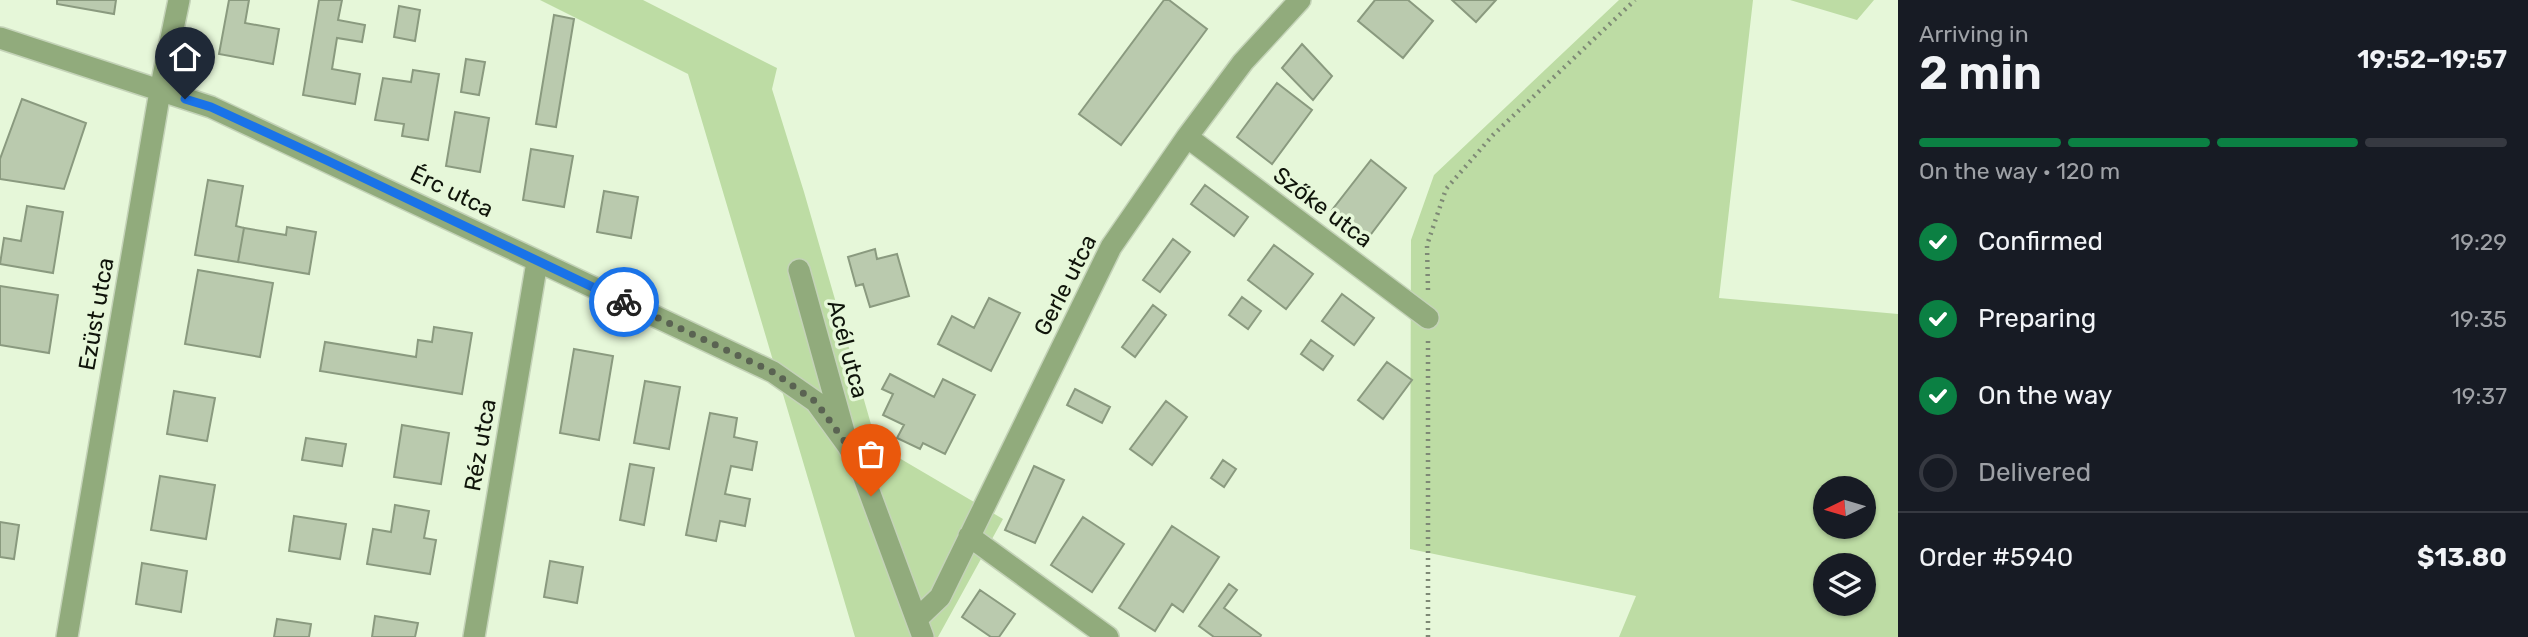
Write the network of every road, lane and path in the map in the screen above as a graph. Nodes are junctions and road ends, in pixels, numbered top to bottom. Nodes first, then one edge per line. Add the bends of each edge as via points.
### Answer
1 (179, 0) edge
2 (1300, 0) edge
3 (1635, 0) edge
4 (0, 38) edge
5 (160, 92) junction
6 (1187, 137) junction
7 (537, 262) junction
8 (799, 270) dead end
9 (1428, 318) junction
10 (848, 446) junction
11 (969, 536) junction
12 (920, 627) edge
13 (67, 637) edge
14 (474, 637) edge
15 (1108, 637) edge
16 (1428, 637) edge

1 - 5 street, Ezüst utca
2 - 6 street, Gerle utca via 1243,62
3 - 9 path via 1493,135 1446,189 1427,245
4 - 5 street, Érc utca
5 - 7 street, Érc utca via 211,107
5 - 13 street, Ezüst utca
6 - 9 street, Szőke utca
6 - 11 street, Gerle utca via 1111,247
7 - 10 street, Érc utca via 773,372 816,402
7 - 14 street, Réz utca
8 - 10 street, Acél utca
9 - 16 path
10 - 12 street, Acél utca
11 - 12 street, Gerle utca
11 - 15 street

